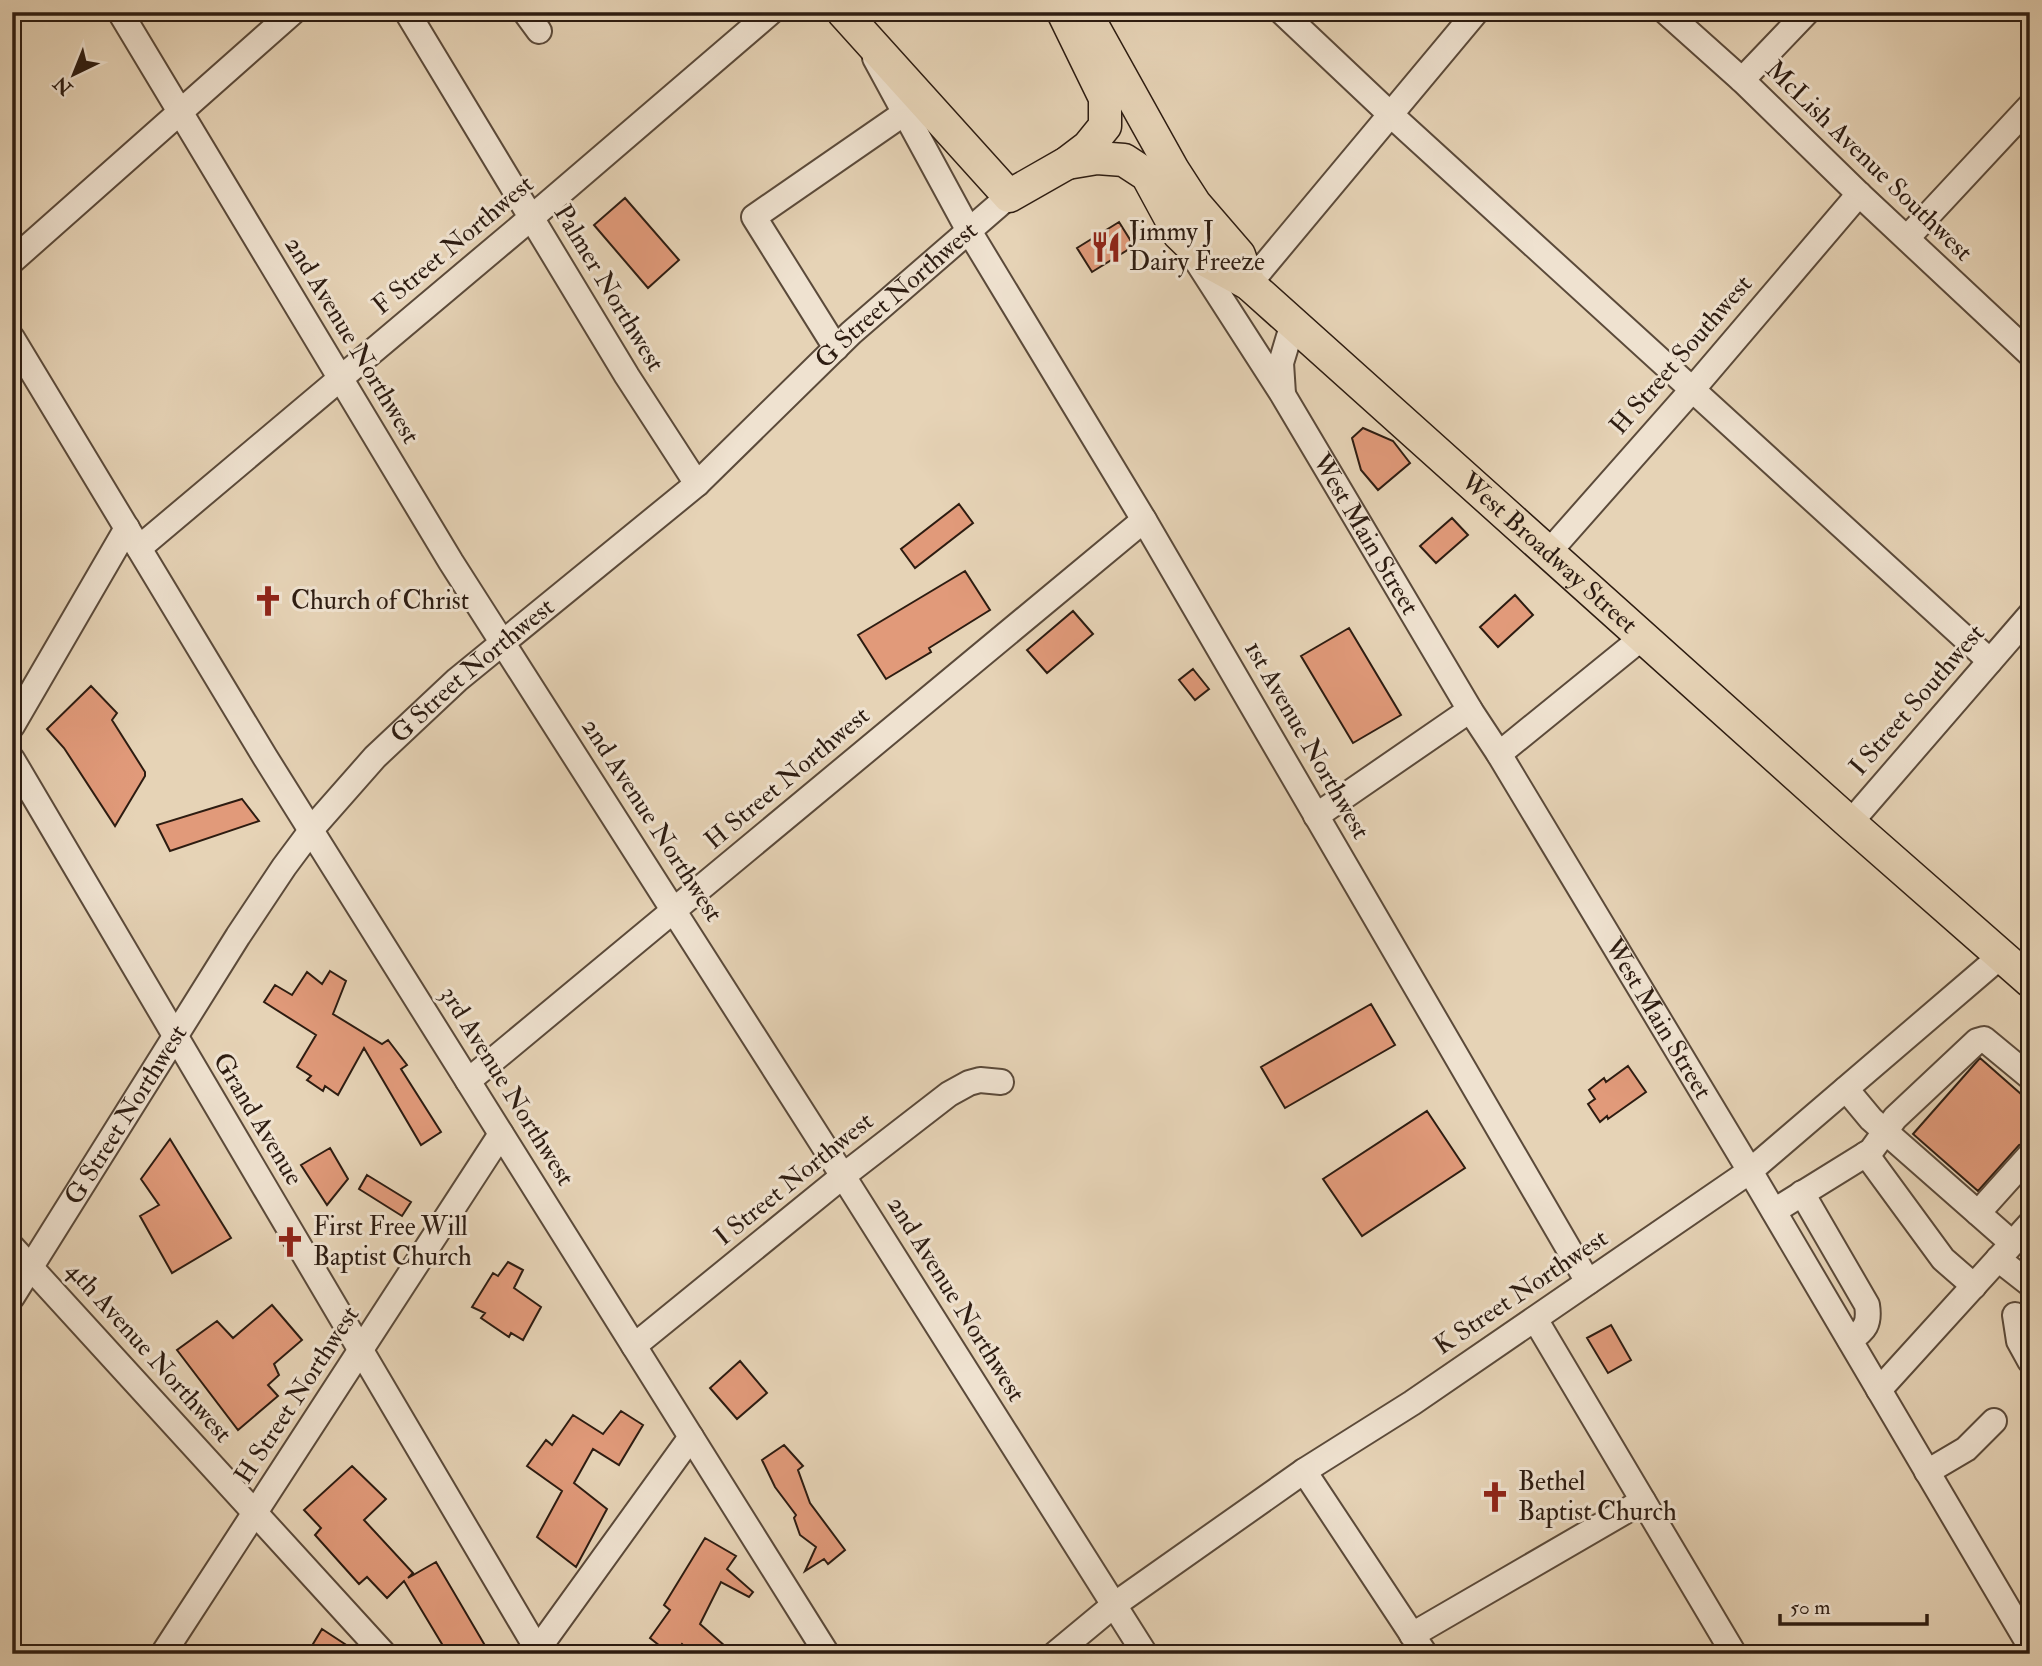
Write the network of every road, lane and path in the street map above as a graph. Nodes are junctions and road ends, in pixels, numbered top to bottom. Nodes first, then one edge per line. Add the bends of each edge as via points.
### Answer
1 (120, 12) edge
2 (293, 12) edge
3 (407, 12) edge
4 (771, 12) edge
5 (1063, 12) edge
6 (1085, 12) edge
7 (1282, 12) edge
8 (1476, 12) edge
9 (1666, 12) edge
10 (1807, 12) edge
11 (853, 23) edge
12 (1742, 80) junction
13 (2030, 106) edge
14 (180, 112) junction
15 (903, 114) junction
16 (1390, 114) junction
17 (1067, 163) junction
18 (1859, 194) junction
19 (1009, 196) junction
20 (531, 218) junction
21 (969, 231) junction
22 (1179, 234) junction
23 (1907, 238) junction
24 (12, 261) edge
25 (1249, 284) junction
26 (1293, 323) junction
27 (12, 338) edge
28 (836, 348) junction
29 (2030, 354) edge
30 (340, 379) junction
31 (1692, 390) junction
32 (1283, 395) junction
33 (697, 484) junction
34 (1144, 520) junction
35 (133, 538) junction
36 (1548, 552) junction
37 (2030, 615) edge
38 (1643, 637) junction
39 (503, 643) junction
40 (1990, 661) junction
41 (1470, 710) junction
42 (12, 726) edge
43 (1499, 754) junction
44 (12, 759) edge
45 (1316, 816) junction
46 (1850, 823) junction
47 (312, 830) junction
48 (674, 910) junction
49 (2001, 956) junction
50 (2030, 981) edge
51 (175, 1037) junction
52 (2028, 1072) edge
53 (468, 1081) junction
54 (1001, 1082) dead end
55 (1846, 1089) junction
56 (1885, 1132) junction
57 (501, 1133) junction
58 (1866, 1154) junction
59 (2030, 1155) edge
60 (1750, 1171) junction
61 (843, 1176) junction
62 (1802, 1193) junction
63 (1774, 1211) junction
64 (1978, 1213) junction
65 (2030, 1224) edge
66 (12, 1247) edge
67 (2005, 1251) junction
68 (31, 1268) junction
69 (1588, 1282) junction
70 (1974, 1286) junction
71 (12, 1297) edge
72 (2024, 1305) edge
73 (1535, 1318) junction
74 (1850, 1340) junction
75 (634, 1346) junction
76 (361, 1352) junction
77 (2030, 1361) edge
78 (1879, 1390) junction
79 (1994, 1421) dead end
80 (691, 1437) junction
81 (1304, 1471) junction
82 (1927, 1472) junction
83 (1643, 1501) junction
84 (255, 1513) junction
85 (1114, 1605) junction
86 (1419, 1645) edge
87 (2030, 1646) edge
88 (539, 1652) edge
89 (163, 1654) edge
90 (384, 1654) edge
91 (827, 1654) edge
92 (1055, 1654) edge
93 (1145, 1654) edge
94 (1734, 1654) edge

1 - 14 street, 2nd Avenue Northwest
2 - 14 street
3 - 20 street, Palmer Northwest
4 - 20 street, F Street Northwest
5 - 17 main road via 1105,98 1105,126
6 - 25 main road via 1173,170 1239,255
7 - 16 street
8 - 16 street
9 - 12 street, McLish Avenue Southwest
10 - 12 street
11 - 15 street
11 - 19 main road
12 - 18 street, McLish Avenue Southwest
13 - 23 street
14 - 24 street
14 - 30 street, 2nd Avenue Northwest
15 - 21 street
15 - 28 street via 754,217
16 - 25 street
16 - 31 street
17 - 19 main road, G Street Northwest
17 - 22 main road, West Broadway Street via 1124,160 1147,175
18 - 23 street, McLish Avenue Southwest
18 - 31 street, H Street Southwest
19 - 21 street, G Street Northwest
20 - 30 street, F Street Northwest
20 - 33 street, Palmer Northwest
21 - 28 street, G Street Northwest
21 - 34 street, 1st Avenue Northwest
22 - 25 main road, West Broadway Street via 1207,261
22 - 32 street, West Main Street
23 - 29 street, McLish Avenue Southwest
25 - 26 main road, West Broadway Street
26 - 32 street, West Main Street via 1281,363
26 - 36 main road, West Broadway Street
27 - 35 street, 3rd Avenue Northwest
28 - 33 street, G Street Northwest
30 - 35 street, F Street Northwest
30 - 39 street, 2nd Avenue Northwest
31 - 36 street, H Street Southwest
31 - 40 street
32 - 41 street, West Main Street
33 - 39 street, G Street Northwest
34 - 45 street, 1st Avenue Northwest
34 - 48 street, H Street Northwest
35 - 42 street, F Street Northwest
35 - 47 street, 3rd Avenue Northwest
36 - 38 main road, West Broadway Street
37 - 40 street, I Street Southwest
38 - 43 street
38 - 46 main road, West Broadway Street
39 - 47 street, G Street Northwest via 375,757
39 - 48 street, 2nd Avenue Northwest
40 - 46 street, I Street Southwest
41 - 43 street, West Main Street
41 - 45 street
43 - 60 street, West Main Street
44 - 51 street, Grand Avenue
45 - 69 street, 1st Avenue Northwest
46 - 49 main road, West Broadway Street
47 - 51 street, G Street Northwest
47 - 53 street, 3rd Avenue Northwest
48 - 53 street, H Street Northwest
48 - 61 street, 2nd Avenue Northwest
49 - 50 main road, West Broadway Street
49 - 55 street, K Street Northwest
51 - 68 street, G Street Northwest
51 - 76 street, Grand Avenue
52 - 56 street via 1992,1043 1977,1041
53 - 57 street, 3rd Avenue Northwest
54 - 61 street, I Street Northwest via 980,1080 949,1094
55 - 56 street
55 - 60 street, K Street Northwest
56 - 58 street
56 - 64 street
57 - 75 street, 3rd Avenue Northwest
57 - 76 street, H Street Northwest
58 - 62 street
58 - 70 street via 1943,1259
59 - 64 street
60 - 63 street, West Main Street
60 - 69 street, K Street Northwest
61 - 75 street, I Street Northwest
61 - 85 street, 2nd Avenue Northwest
62 - 63 street
62 - 74 street via 1867,1305 1868,1324
63 - 74 street, West Main Street
64 - 67 street
65 - 67 street
66 - 68 street, 4th Avenue Northwest
67 - 70 street
67 - 72 street
68 - 71 street, G Street Northwest
68 - 84 street, 4th Avenue Northwest
69 - 73 street, K Street Northwest
70 - 78 street
72 - 77 street via 2019,1340
73 - 81 street, K Street Northwest
73 - 83 street
74 - 78 street, West Main Street
75 - 80 street, 3rd Avenue Northwest
76 - 84 street, H Street Northwest
76 - 88 street, Grand Avenue
78 - 82 street, West Main Street
79 - 82 street via 1966,1449
80 - 88 street
80 - 91 street, 3rd Avenue Northwest
81 - 85 street, K Street Northwest
81 - 86 street
82 - 87 street, West Main Street
83 - 86 street
83 - 94 street
84 - 89 street, H Street Northwest
84 - 90 street, 4th Avenue Northwest
85 - 92 street, K Street Northwest
85 - 93 street, 2nd Avenue Northwest

